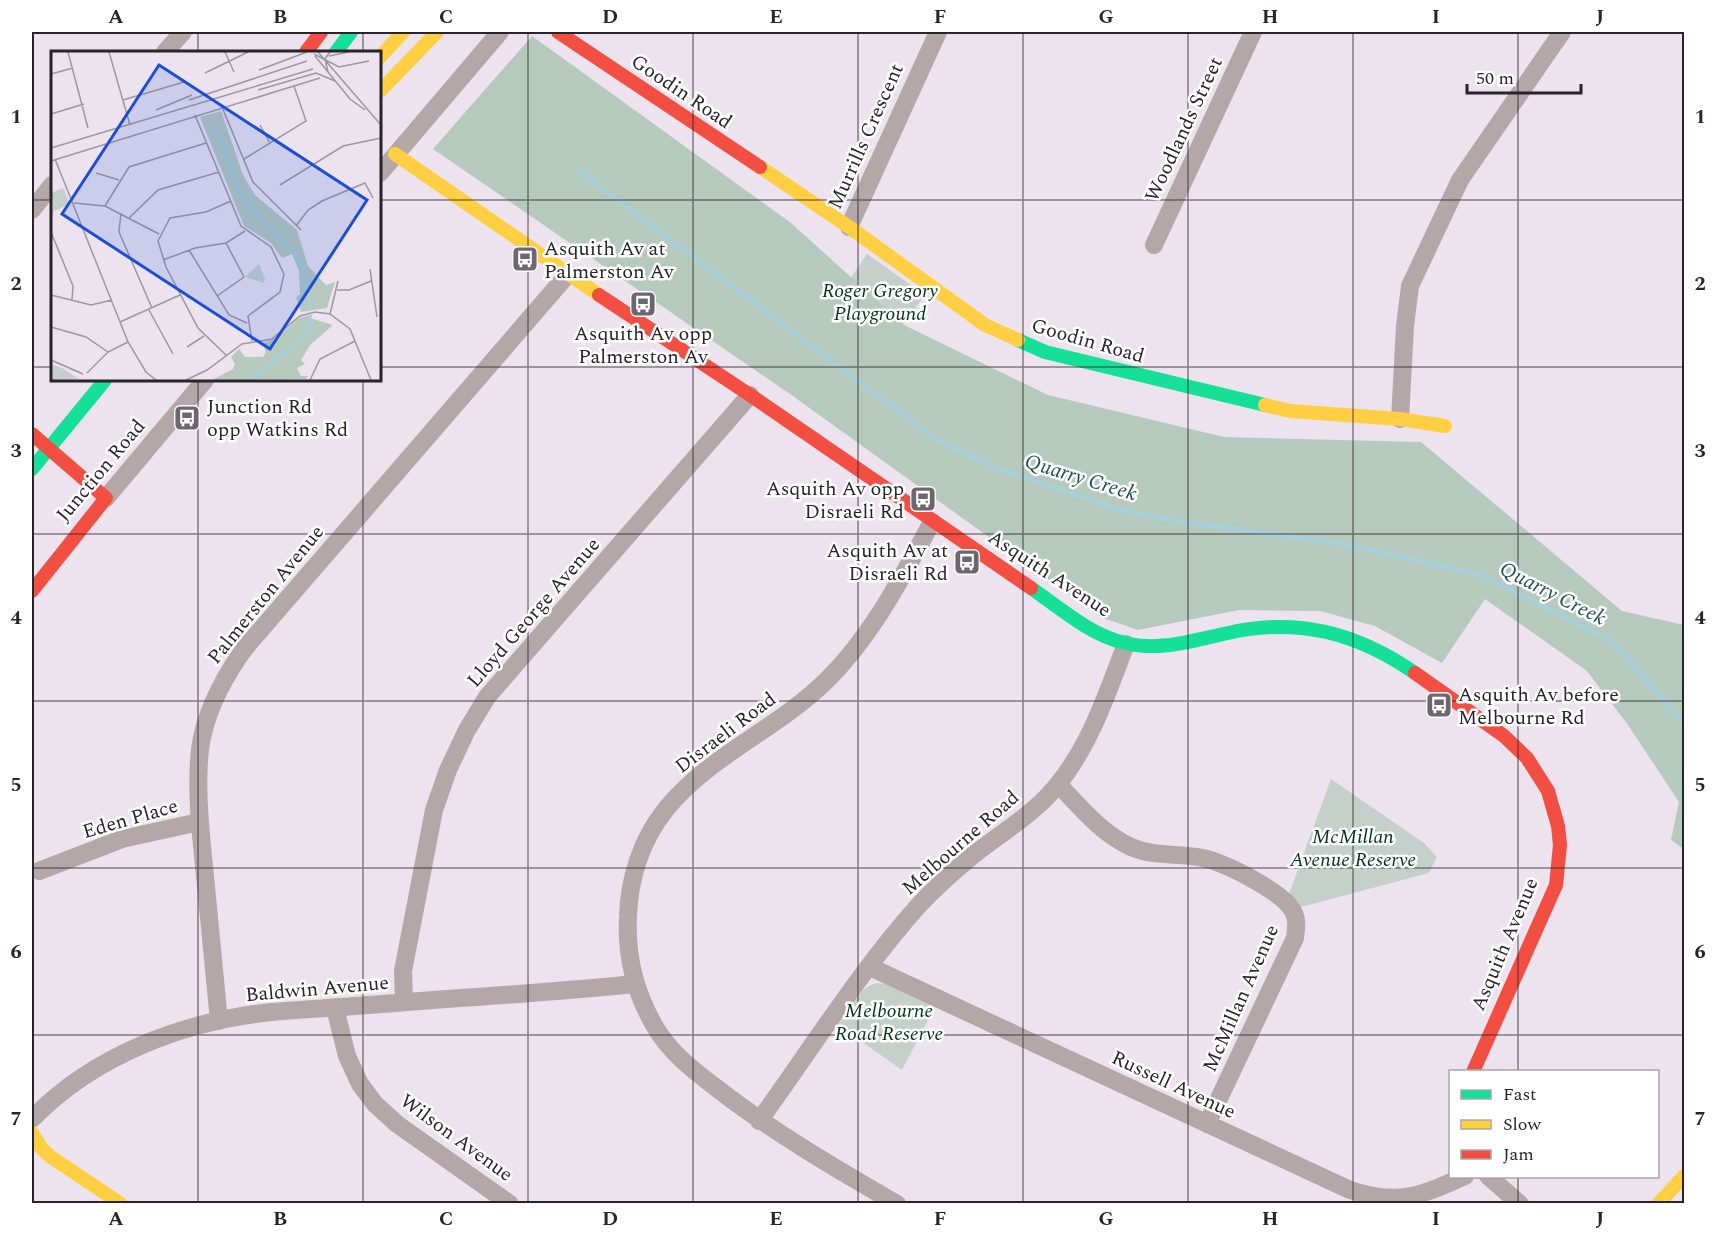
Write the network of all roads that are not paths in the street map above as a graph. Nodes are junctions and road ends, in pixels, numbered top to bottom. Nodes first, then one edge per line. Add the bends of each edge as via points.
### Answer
1 (183, 32) edge
2 (321, 32) edge
3 (351, 32) edge
4 (403, 32) edge
5 (437, 32) edge
6 (500, 32) edge
7 (558, 32) edge
8 (1253, 32) edge
9 (1562, 32) edge
10 (935, 33) edge
11 (166, 51) edge
12 (307, 51) edge
13 (337, 51) edge
14 (381, 56) edge
15 (381, 90) edge
16 (395, 154) junction
17 (381, 172) edge
18 (51, 186) edge
19 (32, 210) edge
20 (849, 227) junction
21 (1154, 245) dead end
22 (568, 274) junction
23 (106, 381) edge
24 (205, 381) edge
25 (750, 395) junction
26 (1400, 419) junction
27 (1445, 426) dead end
28 (34, 431) edge
29 (32, 469) edge
30 (106, 498) junction
31 (932, 522) junction
32 (32, 591) edge
33 (1126, 644) junction
34 (1058, 784) junction
35 (200, 822) junction
36 (39, 871) dead end
37 (870, 967) junction
38 (634, 984) junction
39 (404, 1002) junction
40 (335, 1008) junction
41 (219, 1021) junction
42 (1473, 1070) edge
43 (32, 1119) edge
44 (759, 1121) junction
45 (1207, 1124) junction
46 (32, 1133) edge
47 (1684, 1176) edge
48 (1460, 1178) edge
49 (1490, 1178) edge
50 (121, 1203) edge
51 (510, 1203) edge
52 (897, 1203) edge
53 (1520, 1203) edge
54 (1658, 1203) edge

1 - 11 street
2 - 12 main road
3 - 13 main road
4 - 14 main road
5 - 15 main road
6 - 16 street
7 - 20 main road, Goodin Road
8 - 21 street, Woodlands Street
9 - 26 street via 1460,180 1410,286
10 - 20 street, Murrills Crescent
16 - 17 street
16 - 22 main road, Asquith Avenue
18 - 19 street
20 - 26 main road, Goodin Road via 985,325 1045,352 1290,411
22 - 25 main road, Asquith Avenue
22 - 35 street, Palmerston Avenue via 225,675 202,736
23 - 29 main road
24 - 30 street, Junction Road
25 - 31 main road, Asquith Avenue
25 - 39 street, Lloyd George Avenue via 487,697 467,730 434,810 403,972
26 - 27 main road, Goodin Road
28 - 30 main road
30 - 32 main road, Junction Road
31 - 33 main road, Asquith Avenue via 1066,614
31 - 38 street, Disraeli Road via 867,633 827,681 778,721 705,771 665,809 639,852 629,895 627,938
33 - 34 street, Melbourne Road via 1083,749
33 - 42 main road, Asquith Avenue via 1166,646 1263,628 1313,629 1337,634 1390,655 1494,728 1529,758 1542,776 1558,818 1560,863 1556,885
34 - 37 street, Melbourne Road via 1024,818 972,856 930,894
34 - 45 street, McMillan Avenue via 1095,824 1118,840 1157,854 1224,864 1275,893 1293,911 1297,923 1295,938
35 - 36 street, Eden Place via 122,839
35 - 41 street, Palmerston Avenue
37 - 44 street, Melbourne Road
37 - 45 street, Russell Avenue
38 - 39 street, Baldwin Avenue
38 - 44 street, Disraeli Road via 654,1026 683,1062
39 - 40 street, Baldwin Avenue
40 - 41 street, Baldwin Avenue via 270,1012
40 - 51 street, Wilson Avenue via 347,1056 375,1104 397,1124
41 - 43 street, Baldwin Avenue via 170,1034 116,1057 84,1074
44 - 52 street, Disraeli Road
45 - 48 street, Russell Avenue via 1350,1190 1379,1198 1420,1195
46 - 50 main road via 51,1157
47 - 54 main road
49 - 53 street

